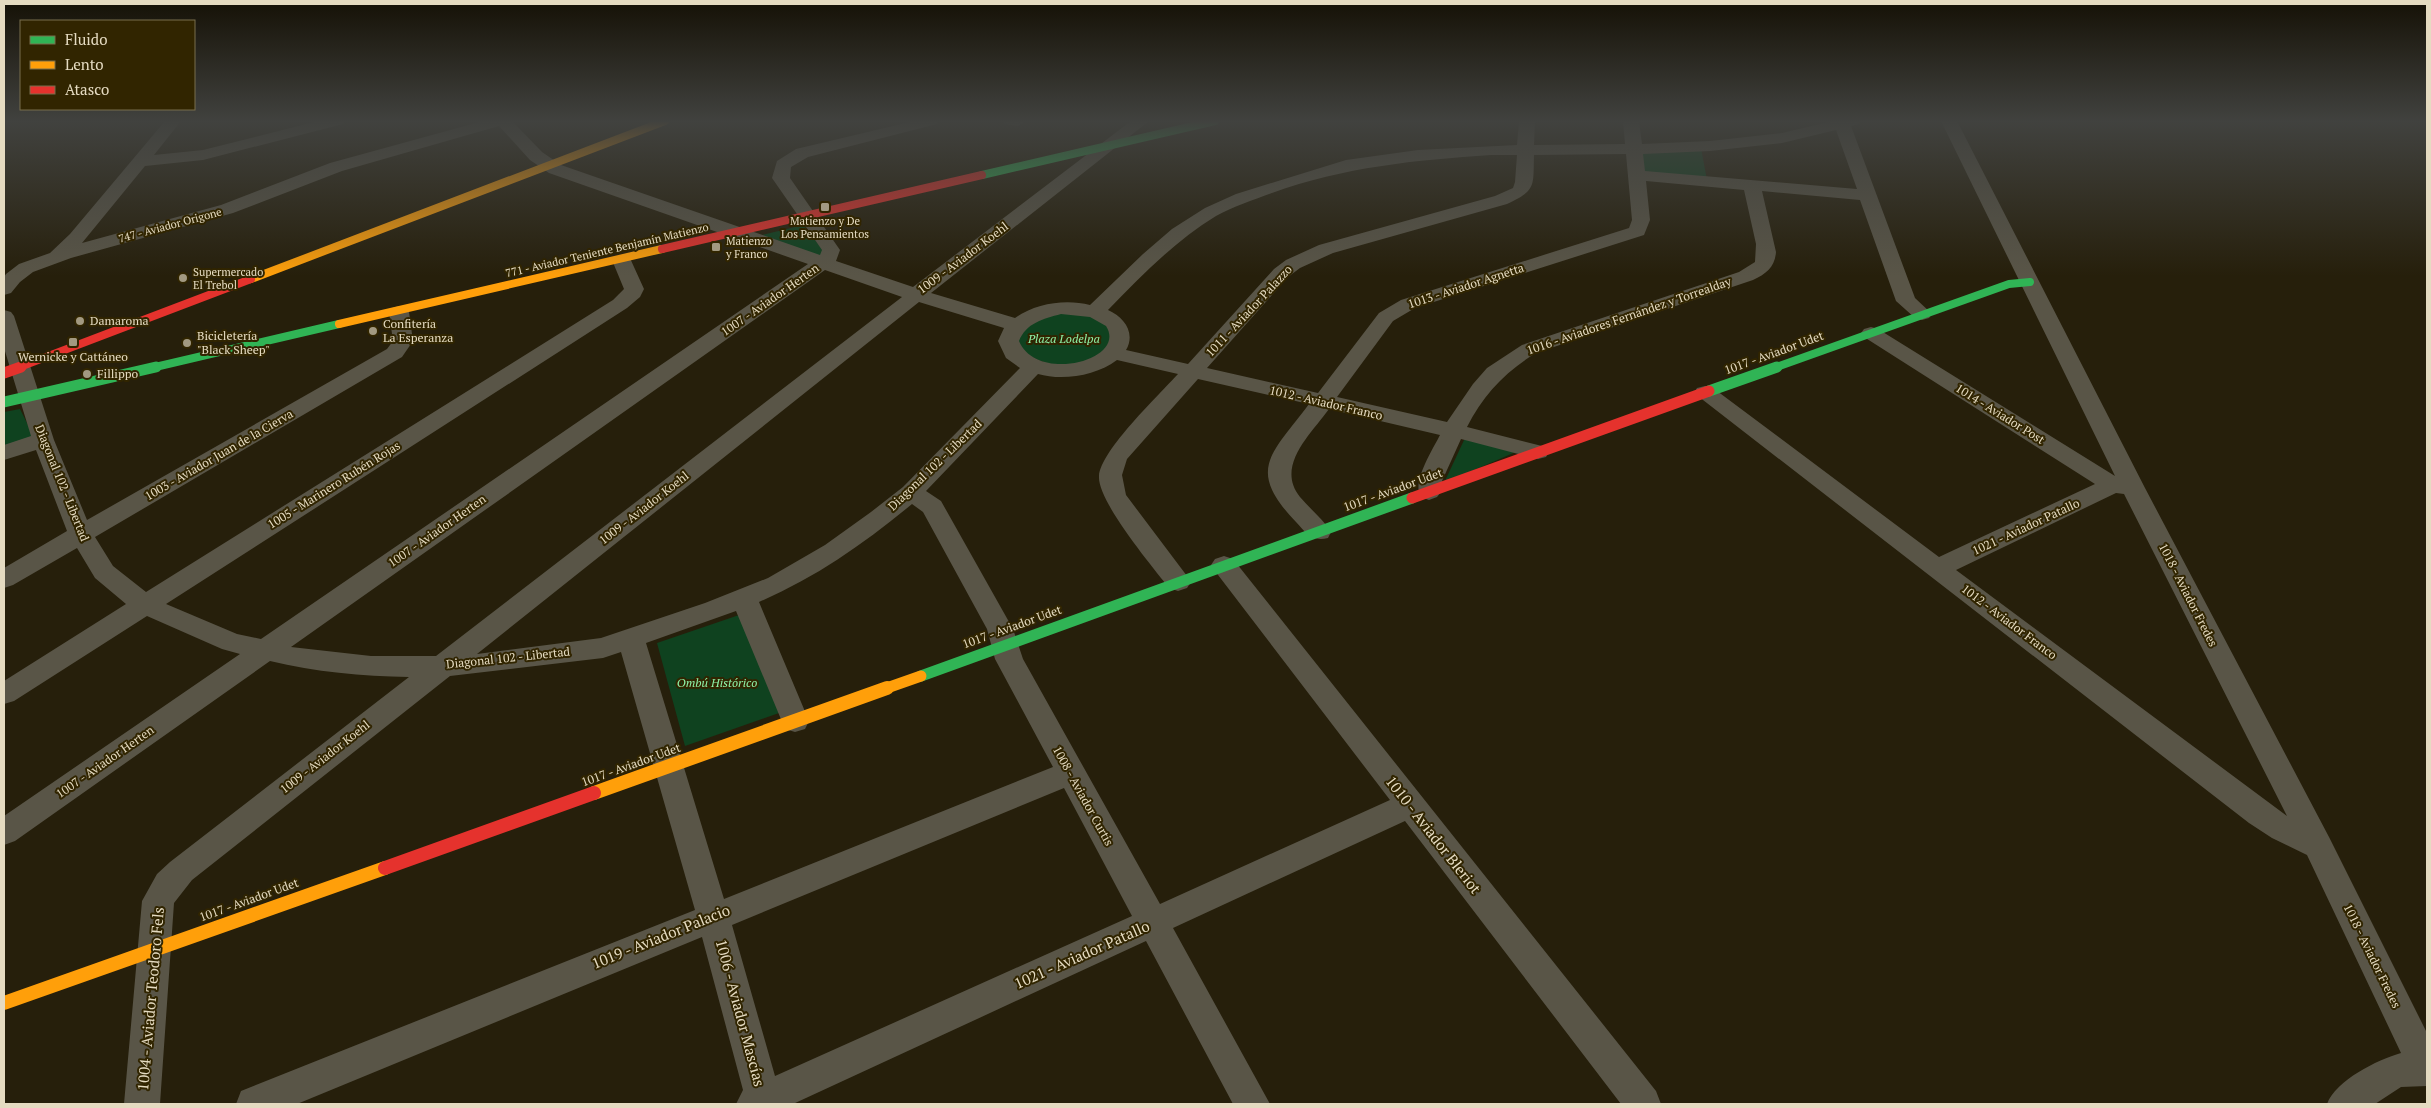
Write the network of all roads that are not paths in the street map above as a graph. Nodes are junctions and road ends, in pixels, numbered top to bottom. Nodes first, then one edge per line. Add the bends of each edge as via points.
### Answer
1 (130, 173) edge
2 (322, 173) edge
3 (528, 173) edge
4 (567, 173) edge
5 (782, 173) edge
6 (993, 173) edge
7 (1074, 173) edge
8 (1318, 173) edge
9 (1524, 173) edge
10 (1709, 173) edge
11 (1861, 173) edge
12 (1975, 173) edge
13 (1636, 175) joint
14 (1711, 182) junction
15 (1752, 185) junction
16 (1868, 195) junction
17 (806, 216) junction
18 (735, 232) junction
19 (48, 259) junction
20 (622, 260) junction
21 (824, 263) junction
22 (2030, 282) junction
23 (8, 284) edge
24 (916, 295) junction
25 (399, 312) junction
26 (1095, 312) junction
27 (1922, 314) junction
28 (4, 316) edge
29 (1016, 324) junction
30 (1871, 332) junction
31 (1113, 353) junction
32 (1033, 368) junction
33 (11, 370) edge
34 (1192, 373) junction
35 (1705, 393) junction
36 (29, 396) junction
37 (4, 402) edge
38 (1322, 402) junction
39 (1452, 432) junction
40 (43, 440) junction
41 (4, 452) edge
42 (1538, 452) junction
43 (2123, 487) junction
44 (911, 492) junction
45 (1429, 492) junction
46 (1320, 532) junction
47 (80, 535) junction
48 (1224, 565) junction
49 (1938, 568) junction
50 (4, 579) edge
51 (1178, 582) junction
52 (744, 598) junction
53 (145, 605) junction
54 (631, 639) junction
55 (1005, 644) junction
56 (265, 651) junction
57 (442, 666) junction
58 (4, 694) edge
59 (795, 721) junction
60 (668, 767) junction
61 (1070, 773) junction
62 (1409, 805) junction
63 (4, 832) edge
64 (2318, 846) junction
65 (181, 871) joint
66 (713, 916) junction
67 (1153, 923) junction
68 (153, 949) junction
69 (4, 1003) edge
70 (2427, 1068) edge
71 (759, 1102) edge
72 (142, 1104) edge
73 (254, 1104) edge
74 (1252, 1104) edge
75 (1643, 1104) edge
76 (2345, 1104) edge

1 - 19 street via 72,244
2 - 19 street, 747 - Aviador Origone via 227,209
3 - 33 street
4 - 18 street
5 - 17 street via 781,178
6 - 17 street, 771 - Aviador Teniente Benjamín Matienzo
7 - 24 street, 1009 - Aviador Koehl
8 - 26 street via 1241,198 1208,214 1165,244
9 - 34 street, 1011 - Aviador Palazzo via 1523,188 1509,198 1326,249 1293,264
10 - 14 street
11 - 16 street
12 - 22 street, 1018 - Aviador Fredes
13 - 14 street
13 - 38 street, 1013 - Aviador Agnetta via 1641,220 1637,231 1396,309 1379,325
14 - 15 street
15 - 16 street
15 - 39 street, 1016 - Aviadores Fernández y Torrealday via 1766,248 1766,260 1760,268 1746,276 1518,354 1498,368
16 - 27 street via 1906,301
17 - 18 street, 771 - Aviador Teniente Benjamín Matienzo
17 - 21 street, 1007 - Aviador Herten via 830,250
18 - 20 street, 771 - Aviador Teniente Benjamín Matienzo
18 - 21 street
19 - 23 street, 747 - Aviador Origone via 26,268
20 - 25 street, 771 - Aviador Teniente Benjamín Matienzo
20 - 53 street, 1005 - Marinero Rubén Rojas via 634,289 620,304
21 - 24 street
21 - 56 street, 1007 - Aviador Herten
22 - 27 street, 1017 - Aviador Udet via 2009,284
22 - 43 street, 1018 - Aviador Fredes
24 - 29 street
24 - 57 street, 1009 - Aviador Koehl
25 - 36 street, 771 - Aviador Teniente Benjamín Matienzo
25 - 47 street, 1003 - Aviador Juan de la Cierva via 403,341 395,353
26 - 29 street via 1060,308
26 - 31 street via 1115,325 1120,334 1119,344
27 - 30 street, 1017 - Aviador Udet
28 - 33 street, Diagonal 102 - Libertad
29 - 32 street via 1008,344 1011,353
30 - 35 street, 1017 - Aviador Udet
30 - 43 street, 1014 - Aviador Post
31 - 32 street via 1086,368 1050,371
31 - 34 street, 1012 - Aviador Franco
32 - 44 street, Diagonal 102 - Libertad
33 - 36 street, Diagonal 102 - Libertad
34 - 38 street, 1012 - Aviador Franco
34 - 51 street, 1011 - Aviador Palazzo via 1118,455 1109,476 1115,497
35 - 42 street, 1017 - Aviador Udet
35 - 49 street, 1012 - Aviador Franco
36 - 37 street, 771 - Aviador Teniente Benjamín Matienzo
36 - 40 street, Diagonal 102 - Libertad
38 - 39 street, 1012 - Aviador Franco
38 - 46 street, 1013 - Aviador Agnetta via 1290,445 1278,474 1284,492
39 - 42 street, 1012 - Aviador Franco
39 - 45 street, 1016 - Aviadores Fernández y Torrealday via 1430,480
40 - 41 street
40 - 47 street, Diagonal 102 - Libertad
42 - 45 street, 1017 - Aviador Udet
43 - 49 street, 1021 - Aviador Patallo
43 - 64 street, 1018 - Aviador Fredes
44 - 52 street, Diagonal 102 - Libertad via 828,555 777,584
44 - 55 street, 1008 - Aviador Curtis via 932,507 1000,629
45 - 46 street, 1017 - Aviador Udet
46 - 48 street, 1017 - Aviador Udet
47 - 50 street, 1003 - Aviador Juan de la Cierva
47 - 53 street, Diagonal 102 - Libertad via 104,572
48 - 51 street, 1017 - Aviador Udet
48 - 62 street, 1010 - Aviador Bleriot
49 - 64 street, 1012 - Aviador Franco via 2260,814
51 - 55 street, 1017 - Aviador Udet
52 - 54 street, Diagonal 102 - Libertad
52 - 59 street
53 - 56 street, Diagonal 102 - Libertad via 232,642
53 - 58 street, 1005 - Marinero Rubén Rojas
54 - 57 street, Diagonal 102 - Libertad via 603,648
54 - 60 street, 1006 - Aviador Mascías
55 - 59 street, 1017 - Aviador Udet
55 - 61 street, 1008 - Aviador Curtis via 1009,659
56 - 57 street, Diagonal 102 - Libertad via 329,662
56 - 63 street, 1007 - Aviador Herten
57 - 65 street, 1009 - Aviador Koehl
59 - 60 street, 1017 - Aviador Udet
60 - 66 street, 1006 - Aviador Mascías
60 - 68 street, 1017 - Aviador Udet
61 - 66 street, 1019 - Aviador Palacio
61 - 67 street, 1008 - Aviador Curtis
62 - 67 street, 1021 - Aviador Patallo
62 - 75 street, 1010 - Aviador Bleriot
64 - 70 street, 1018 - Aviador Fredes
65 - 68 street, 1004 - Aviador Teodoro Fels via 158,901
66 - 71 street, 1006 - Aviador Mascías
66 - 73 street, 1019 - Aviador Palacio
67 - 71 street, 1021 - Aviador Patallo
67 - 74 street, 1008 - Aviador Curtis
68 - 69 street, 1017 - Aviador Udet
68 - 72 street, 1004 - Aviador Teodoro Fels
70 - 76 street via 2400,1070 2383,1077

